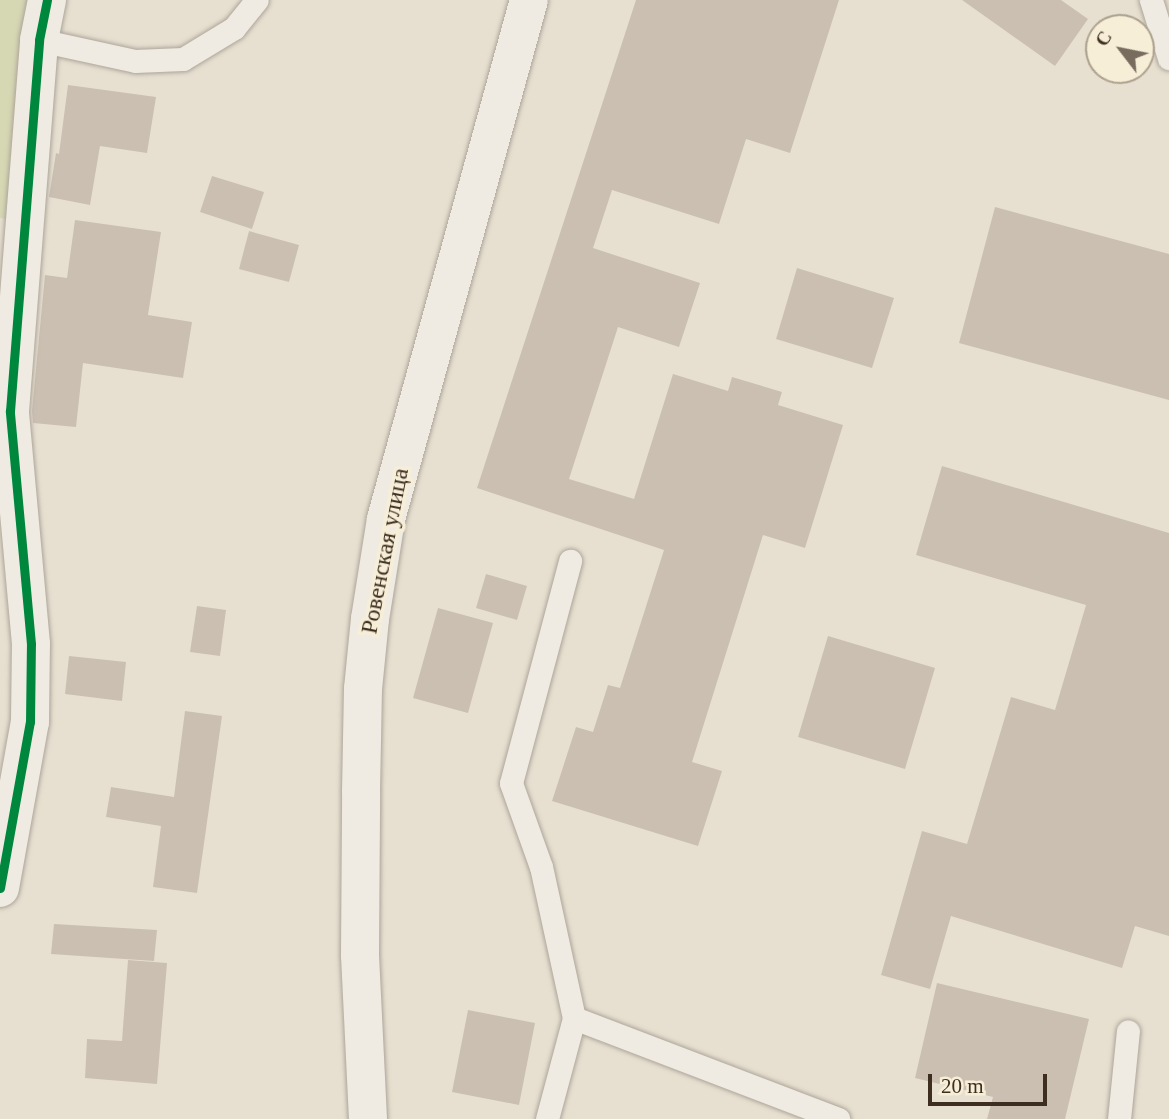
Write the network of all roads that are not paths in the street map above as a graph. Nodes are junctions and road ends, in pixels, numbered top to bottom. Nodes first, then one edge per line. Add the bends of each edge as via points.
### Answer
1 (47, 0) edge
2 (257, 0) edge
3 (529, 0) edge
4 (1151, 0) edge
5 (39, 40) junction
6 (1169, 58) edge
7 (570, 561) dead end
8 (0, 888) edge
9 (574, 1018) junction
10 (1128, 1031) dead end
11 (368, 1119) edge
12 (547, 1119) edge
13 (838, 1119) edge
14 (1119, 1119) edge

1 - 5 main road
2 - 5 lane via 234,28 183,59 135,61
3 - 11 main road, Ровенская улица via 386,519 370,619 360,806 360,956
4 - 6 lane
5 - 8 main road via 10,411 31,644 30,722
7 - 9 lane via 511,783 541,867
9 - 12 lane
9 - 13 lane
10 - 14 lane

